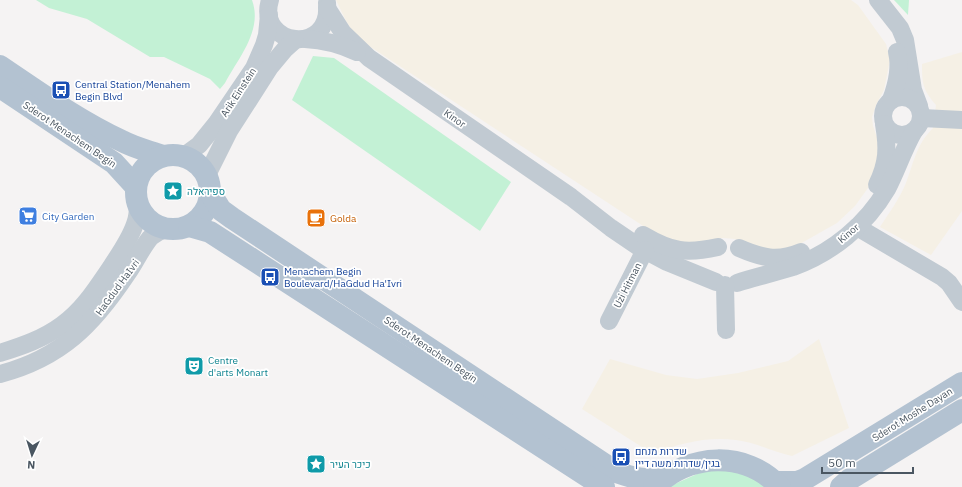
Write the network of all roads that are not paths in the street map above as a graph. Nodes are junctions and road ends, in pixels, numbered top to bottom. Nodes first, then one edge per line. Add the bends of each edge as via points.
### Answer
1 (866, 0) edge
2 (878, 0) edge
3 (326, 4) edge
4 (269, 5) edge
5 (300, 40) junction
6 (369, 58) junction
7 (0, 66) edge
8 (0, 87) edge
9 (891, 100) junction
10 (918, 118) junction
11 (962, 120) edge
12 (884, 124) junction
13 (162, 156) junction
14 (184, 156) junction
15 (542, 177) junction
16 (209, 185) junction
17 (137, 195) junction
18 (189, 226) junction
19 (857, 227) junction
20 (166, 228) junction
21 (718, 247) junction
22 (739, 248) junction
23 (645, 250) junction
24 (726, 283) junction
25 (962, 302) edge
26 (609, 321) dead end
27 (726, 330) dead end
28 (0, 352) edge
29 (0, 374) edge
30 (962, 383) edge
31 (962, 410) edge
32 (658, 482) edge
33 (778, 484) edge
34 (604, 487) edge
35 (841, 487) edge

1 - 9 street via 884,23 898,56 897,79
2 - 10 street via 900,28 905,40
3 - 5 street, Arik Einstein via 328,13 320,30 313,36
3 - 6 street, Kinor via 343,33
4 - 5 street, Kinor via 272,24 278,32
4 - 14 street, Arik Einstein via 267,35 254,68 216,124 199,145
5 - 6 street, Kinor via 331,42
5 - 16 street, Arik Einstein via 285,49 270,67 229,131
6 - 15 street, Kinor
7 - 13 main road, Sderot Menachem Begin via 63,109 123,142
8 - 17 main road, Sderot Menachem Begin via 114,163
9 - 10 street via 904,97 915,101
9 - 12 street via 883,111
10 - 11 street
10 - 12 street via 906,135 900,136 888,130
10 - 19 street, Kinor via 887,188
12 - 22 street, Kinor via 888,153 881,177 861,208 838,231 783,258 765,258
13 - 14 main road
13 - 17 main road via 153,160 139,177
14 - 16 main road via 198,163
15 - 21 street, Kinor via 656,243 679,251 692,252
15 - 23 street, Kinor
16 - 18 main road via 208,206 199,219
16 - 32 main road, Sderot Menachem Begin via 221,210 232,218 616,472
17 - 20 main road via 142,212 148,219
17 - 28 street, HaGdud HaIvri via 135,224 98,287 83,306 73,317 46,335 31,343
18 - 20 main road
18 - 34 main road, Sderot Menachem Begin via 210,232
19 - 24 street, Kinor via 846,237 808,260 780,271
19 - 25 street via 942,277
20 - 29 street, HaGdud HaIvri via 151,237 114,293 86,327 61,348 36,362
21 - 22 street via 730,244
21 - 24 street via 709,256 707,263 710,275
22 - 24 street via 748,262 746,274
23 - 24 street, Kinor via 667,262
23 - 26 street, Uzi Hitman
24 - 27 street
30 - 33 main road, Sderot Moshe Dayan via 806,479
31 - 35 main road
32 - 33 main road via 678,469 712,460 746,465

